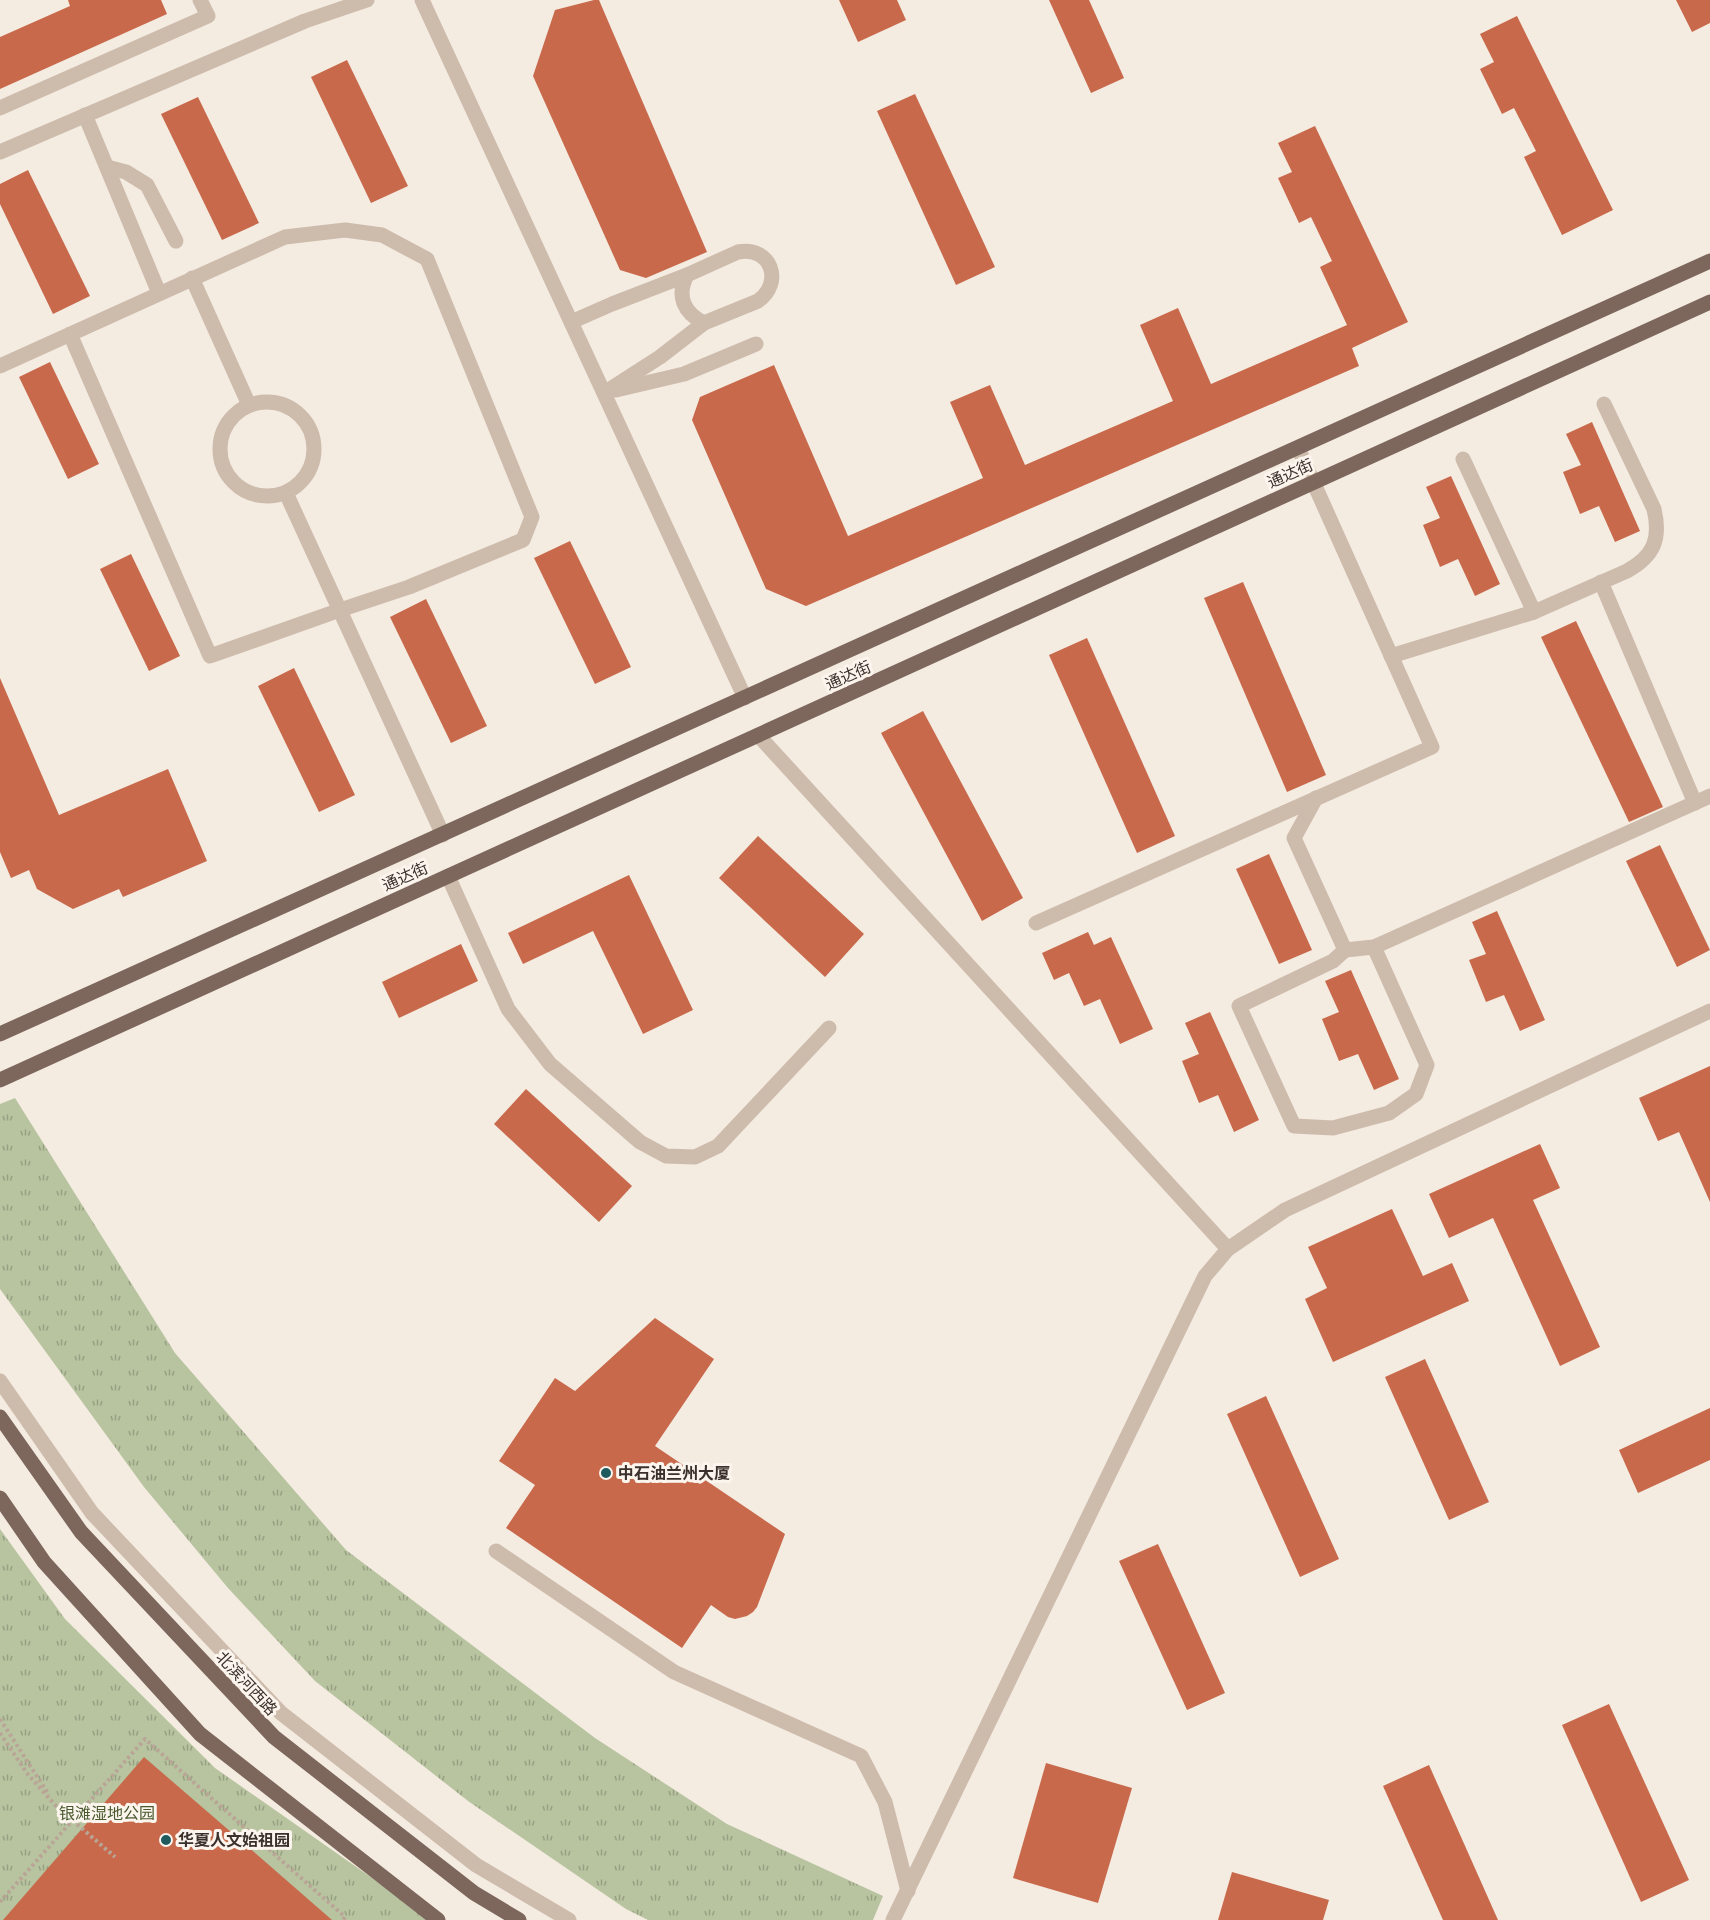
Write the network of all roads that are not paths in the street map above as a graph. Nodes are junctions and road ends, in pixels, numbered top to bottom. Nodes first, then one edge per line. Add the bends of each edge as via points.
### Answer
1 (200, 0) edge
2 (367, 0) edge
3 (422, 0) edge
4 (0, 108) edge
5 (85, 115) junction
6 (0, 152) edge
7 (107, 167) junction
8 (176, 241) dead end
9 (1710, 261) edge
10 (687, 275) junction
11 (192, 278) junction
12 (159, 293) junction
13 (1710, 302) edge
14 (571, 322) junction
15 (704, 323) junction
16 (70, 334) junction
17 (756, 344) dead end
18 (0, 366) edge
19 (604, 393) junction
20 (1604, 404) dead end
21 (249, 405) junction
22 (1298, 448) junction
23 (1463, 459) dead end
24 (1313, 482) junction
25 (286, 493) junction
26 (1601, 582) junction
27 (340, 609) junction
28 (1534, 612) junction
29 (1391, 656) junction
30 (745, 698) junction
31 (758, 735) junction
32 (1710, 796) edge
33 (1316, 798) junction
34 (1695, 803) junction
35 (443, 835) junction
36 (448, 876) junction
37 (1036, 923) dead end
38 (1374, 947) junction
39 (1346, 950) junction
40 (1710, 1011) edge
41 (829, 1029) dead end
42 (0, 1034) edge
43 (0, 1080) edge
44 (1228, 1249) junction
45 (0, 1381) edge
46 (0, 1418) edge
47 (0, 1498) edge
48 (496, 1551) dead end
49 (908, 1891) junction
50 (438, 1920) edge
51 (519, 1920) edge
52 (569, 1920) edge
53 (893, 1920) edge

1 - 4 street via 208,16
2 - 5 street via 305,21
3 - 14 street
5 - 6 street
5 - 7 street
7 - 8 street via 126,172 147,185
7 - 12 street
9 - 22 main road, 通达街
10 - 14 street
10 - 15 street via 682,289 684,304 688,312
10 - 15 street via 746,250 762,256 771,269 771,288 766,296
11 - 12 street
11 - 21 street
11 - 27 street via 285,237 345,230 382,235 427,259 532,518 523,540 409,587
12 - 16 street
13 - 24 main road, 通达街
14 - 19 street
15 - 19 street
16 - 18 street
16 - 27 street via 210,656
17 - 19 street via 684,374
19 - 30 street
20 - 26 street via 1658,524 1656,539 1640,563
21 - 25 street via 285,405 301,415 311,430 315,449 312,467 302,483
21 - 25 street via 233,416 223,431 223,468 234,483 250,494 268,497
22 - 24 street
22 - 30 main road, 通达街
23 - 28 street
24 - 29 street
24 - 31 main road, 通达街
25 - 27 street
26 - 28 street
26 - 34 street
27 - 35 street
28 - 29 street
29 - 33 street via 1432,747
30 - 35 main road, 通达街
31 - 36 main road, 通达街
31 - 44 street
32 - 34 street
33 - 37 street
33 - 39 street via 1294,838
34 - 38 street
35 - 42 main road, 通达街
36 - 41 street via 508,1009 550,1064 640,1142 666,1156 695,1157 718,1146
36 - 43 main road, 通达街
38 - 39 street
38 - 39 street via 1427,1065 1416,1094 1389,1113 1332,1128 1294,1126 1239,1006 1333,961
40 - 44 street via 1285,1210
44 - 49 street via 1205,1276
45 - 52 street via 92,1513 281,1713 476,1865
46 - 51 main road, 北滨河西路 via 81,1532 274,1737 474,1893
47 - 50 main road via 44,1562 200,1734
48 - 49 street via 674,1672 861,1756 885,1802
49 - 53 street

